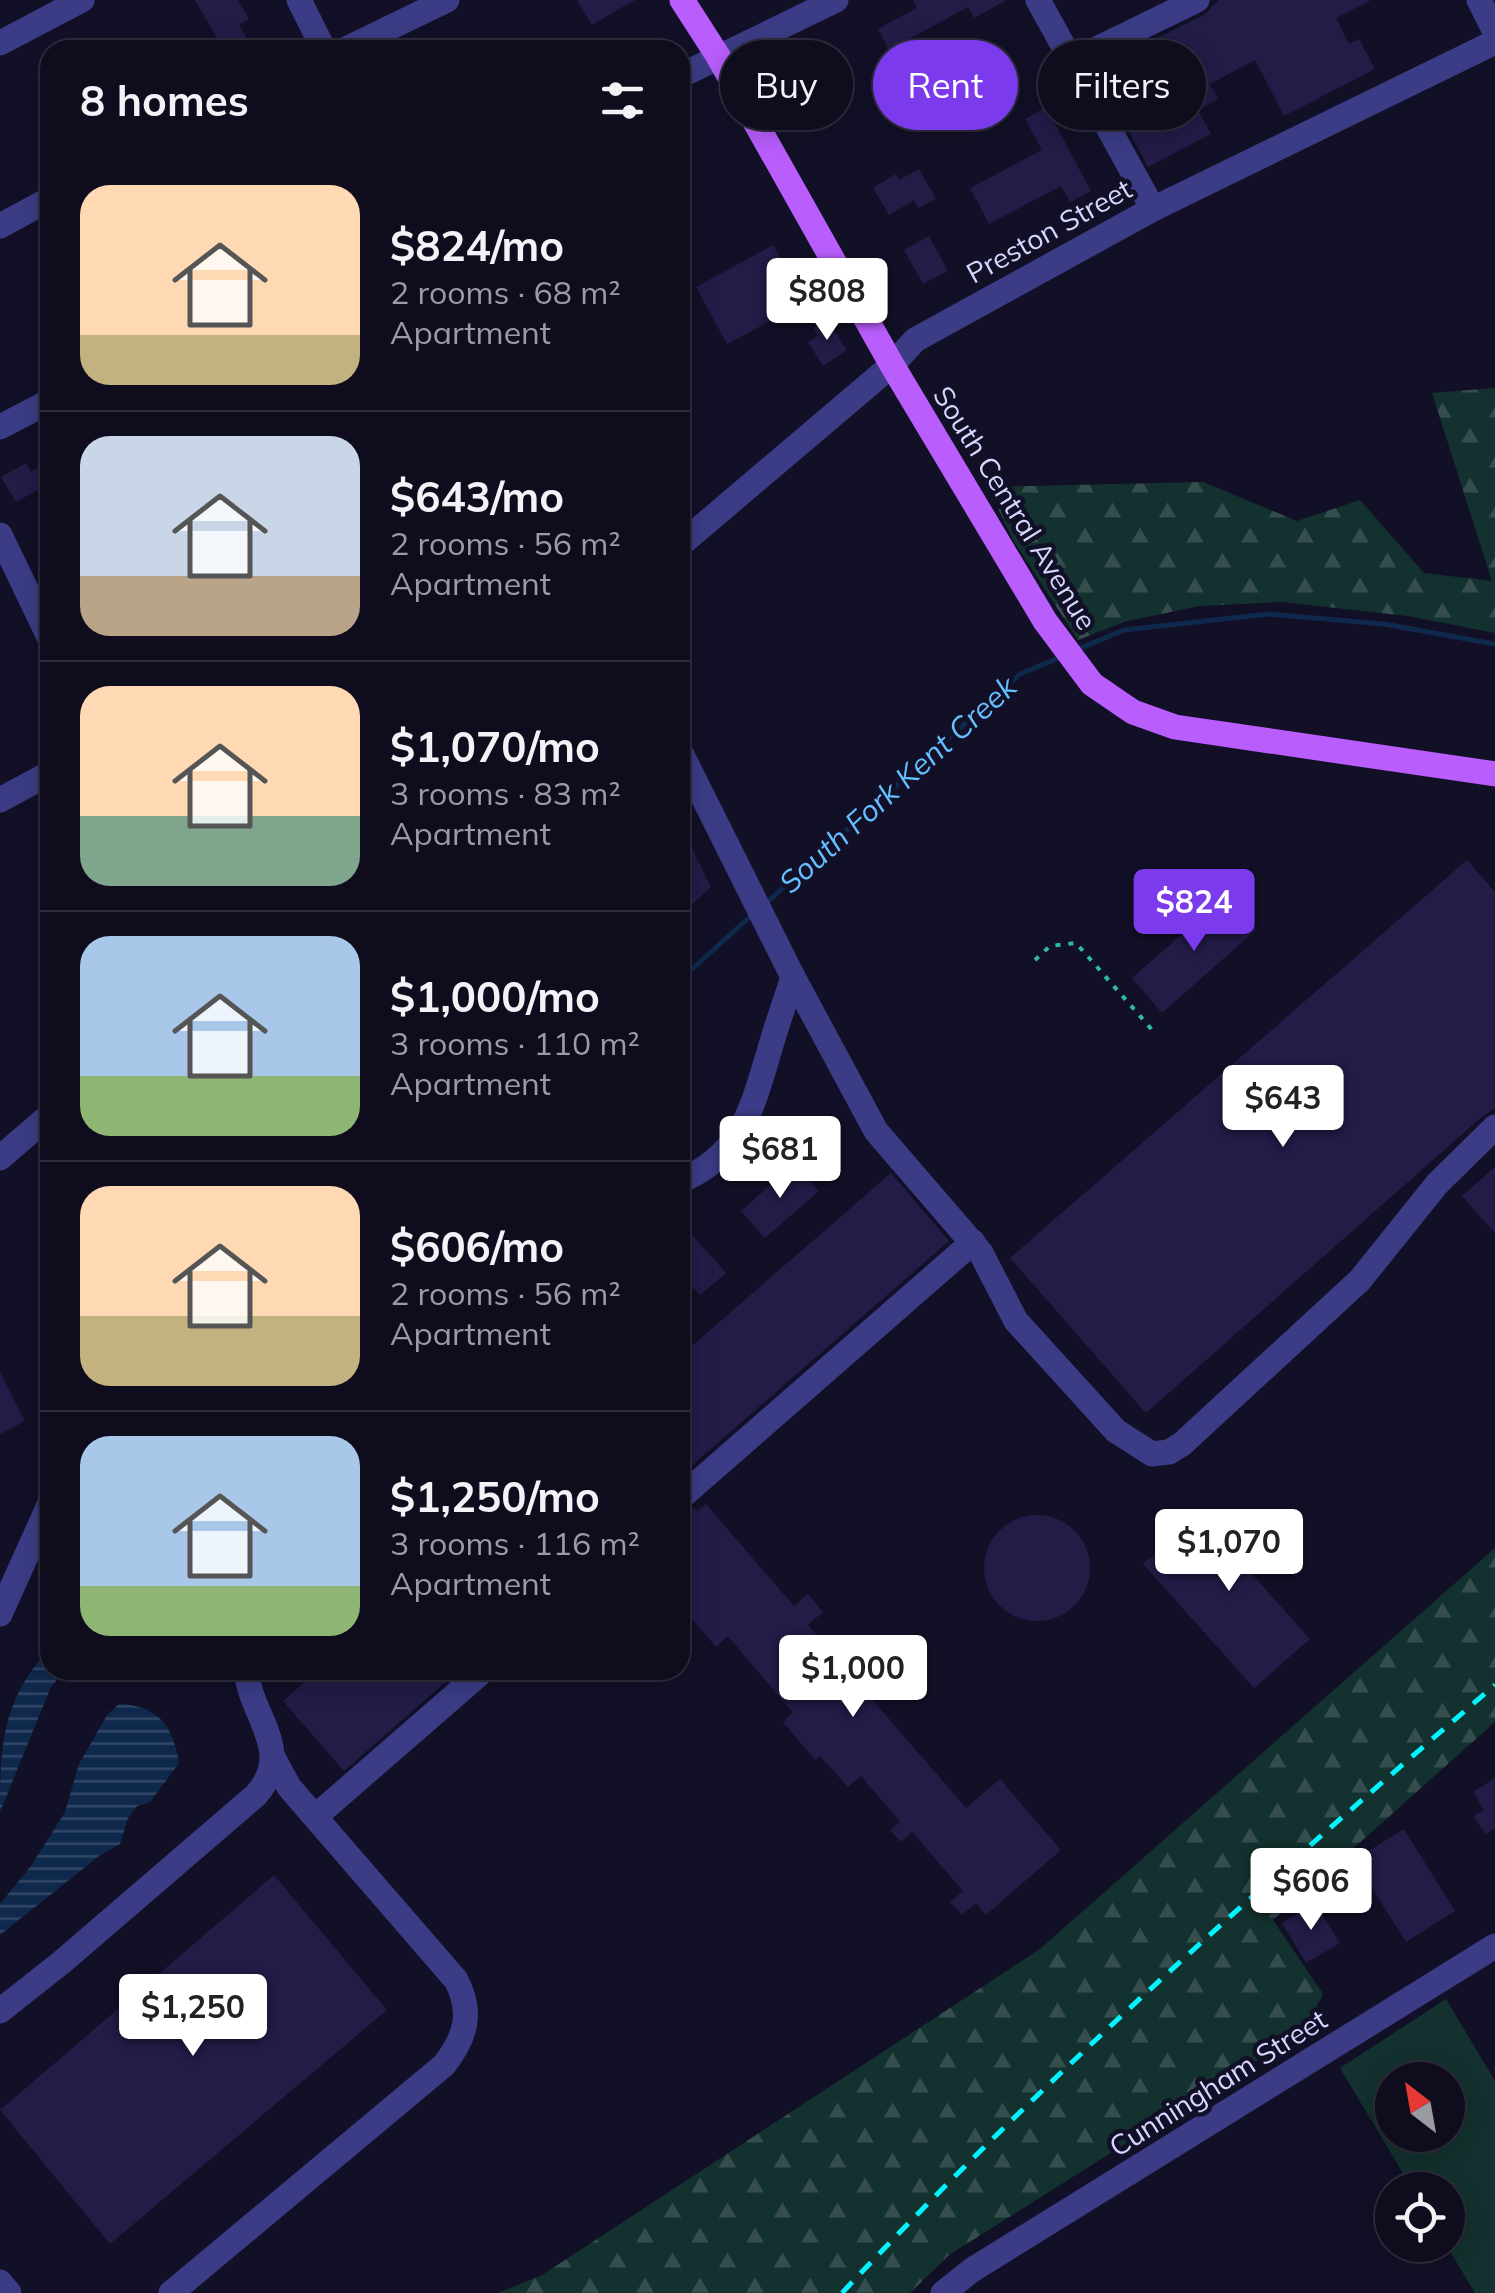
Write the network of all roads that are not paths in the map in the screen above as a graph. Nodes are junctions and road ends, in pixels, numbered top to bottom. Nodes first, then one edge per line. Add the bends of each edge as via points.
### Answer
1 (82, 0) edge
2 (299, 0) edge
3 (447, 0) edge
4 (682, 0) edge
5 (836, 0) edge
6 (1038, 0) edge
7 (1197, 0) edge
8 (1479, 0) edge
9 (1495, 32) edge
10 (319, 40) edge
11 (365, 40) edge
12 (1060, 40) edge
13 (1115, 40) edge
14 (1495, 42) edge
15 (0, 43) edge
16 (718, 56) junction
17 (690, 71) edge
18 (1109, 130) edge
19 (40, 205) edge
20 (1152, 209) junction
21 (0, 226) edge
22 (892, 365) junction
23 (40, 406) edge
24 (0, 427) edge
25 (0, 535) edge
26 (690, 537) edge
27 (40, 618) edge
28 (690, 771) edge
29 (1495, 774) edge
30 (40, 779) edge
31 (0, 800) edge
32 (794, 977) junction
33 (40, 1124) edge
34 (1495, 1127) edge
35 (0, 1158) edge
36 (690, 1175) edge
37 (973, 1242) junction
38 (690, 1489) edge
39 (40, 1525) edge
40 (0, 1614) edge
41 (249, 1680) edge
42 (472, 1680) edge
43 (274, 1759) junction
44 (316, 1816) junction
45 (1495, 1946) edge
46 (0, 2011) edge
47 (0, 2282) edge
48 (9, 2293) edge
49 (172, 2293) edge
50 (943, 2293) edge

1 - 15 street
2 - 10 street
3 - 11 street
4 - 16 main road, South Central Avenue
5 - 16 street
6 - 12 street
7 - 13 street
8 - 9 street
14 - 20 street, Preston Street
16 - 17 street
16 - 22 main road, South Central Avenue
18 - 20 street
19 - 21 street
20 - 22 street, Preston Street via 914,340
22 - 26 street, Preston Street
22 - 29 main road, South Central Avenue via 1045,621 1092,684 1133,712 1175,727
23 - 24 street
25 - 27 street
28 - 32 street
30 - 31 street
32 - 36 street via 748,1118 715,1161
32 - 37 street via 876,1131
33 - 35 street
34 - 37 street via 1436,1184 1360,1280 1169,1452 1134,1446 1072,1386 1007,1308
37 - 38 street
39 - 40 street
41 - 43 street
42 - 44 street
43 - 44 street via 288,1787
43 - 46 street via 270,1780 256,1795
44 - 49 street via 456,1980 467,2012 464,2032 444,2064
45 - 50 street, Cunningham Street
47 - 48 street

